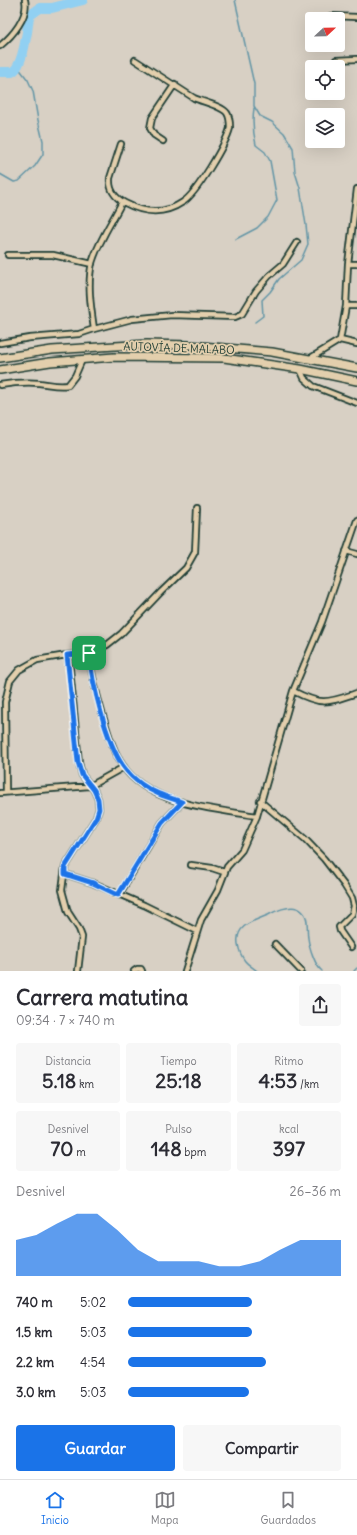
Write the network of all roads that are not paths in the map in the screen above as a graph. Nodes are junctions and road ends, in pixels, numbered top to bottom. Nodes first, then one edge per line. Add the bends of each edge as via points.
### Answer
1 (25, 0) edge
2 (345, 17) edge
3 (357, 17) edge
4 (0, 46) edge
5 (135, 60) dead end
6 (345, 60) edge
7 (357, 60) edge
8 (175, 84) junction
9 (163, 141) dead end
10 (121, 144) dead end
11 (357, 189) edge
12 (122, 202) junction
13 (355, 223) edge
14 (297, 242) dead end
15 (8, 255) dead end
16 (92, 264) junction
17 (348, 264) junction
18 (357, 264) edge
19 (346, 306) junction
20 (357, 306) edge
21 (94, 329) junction
22 (340, 340) junction
23 (0, 343) edge
24 (357, 344) edge
25 (0, 358) edge
26 (309, 359) junction
27 (82, 360) junction
28 (357, 368) edge
29 (300, 369) junction
30 (0, 370) edge
31 (357, 381) edge
32 (0, 385) edge
33 (357, 403) edge
34 (198, 508) dead end
35 (357, 520) edge
36 (346, 551) junction
37 (357, 554) edge
38 (89, 653) junction
39 (67, 655) junction
40 (293, 691) junction
41 (357, 693) edge
42 (124, 767) junction
43 (90, 786) junction
44 (6, 792) junction
45 (0, 793) edge
46 (260, 801) junction
47 (182, 802) junction
48 (257, 816) junction
49 (191, 865) dead end
50 (224, 872) junction
51 (65, 874) junction
52 (118, 895) junction
53 (197, 931) junction
54 (275, 944) dead end
55 (351, 947) dead end
56 (78, 971) edge
57 (134, 971) edge
58 (142, 971) edge
59 (185, 971) edge
60 (301, 971) edge

1 - 4 street via 19,24 14,33
2 - 3 street
5 - 8 street
6 - 7 street
8 - 9 street via 152,118 150,128 154,135
8 - 12 street via 194,98 226,113 230,126 225,140 195,191 183,202 164,210 147,212
10 - 12 street via 110,184 113,194
11 - 13 street
12 - 16 street via 98,247
13 - 17 street
14 - 21 street via 283,264 256,291 242,314 235,317 172,315 140,318
15 - 16 street via 53,255
16 - 21 street via 90,299
17 - 18 street
17 - 19 street
19 - 20 street
19 - 22 street
21 - 23 street via 80,334
22 - 24 street
22 - 26 street
25 - 26 main road, AUTOVÍA DE MALABO via 52,350 147,344 239,348
26 - 28 main road, AUTOVÍA DE MALABO
27 - 29 main road, AUTOVÍA DE MALABO via 114,357 224,358
27 - 30 main road, AUTOVÍA DE MALABO
27 - 32 street via 68,385
29 - 31 main road, AUTOVÍA DE MALABO
29 - 33 street via 304,378 313,386
34 - 38 street via 195,552 186,568 121,634 107,645
35 - 36 street
36 - 37 street
36 - 40 street via 322,622
38 - 39 street
38 - 42 street via 91,671 105,722 115,752
39 - 43 street via 78,762 82,775
39 - 44 street via 37,660 19,670 10,681 5,702
40 - 41 street via 309,700 322,703
40 - 46 street
42 - 43 street
42 - 47 street via 141,784 159,795
43 - 44 street
43 - 51 street via 98,799 99,809 65,867
44 - 45 street
46 - 48 street
46 - 55 street via 305,839 324,859 352,898 352,914 339,927
47 - 48 street
47 - 52 street via 162,823
48 - 50 street via 242,850
49 - 50 street
50 - 53 street via 218,890
51 - 52 street
51 - 56 street via 63,898 82,937
52 - 53 street
53 - 59 street
54 - 60 street
57 - 58 street

